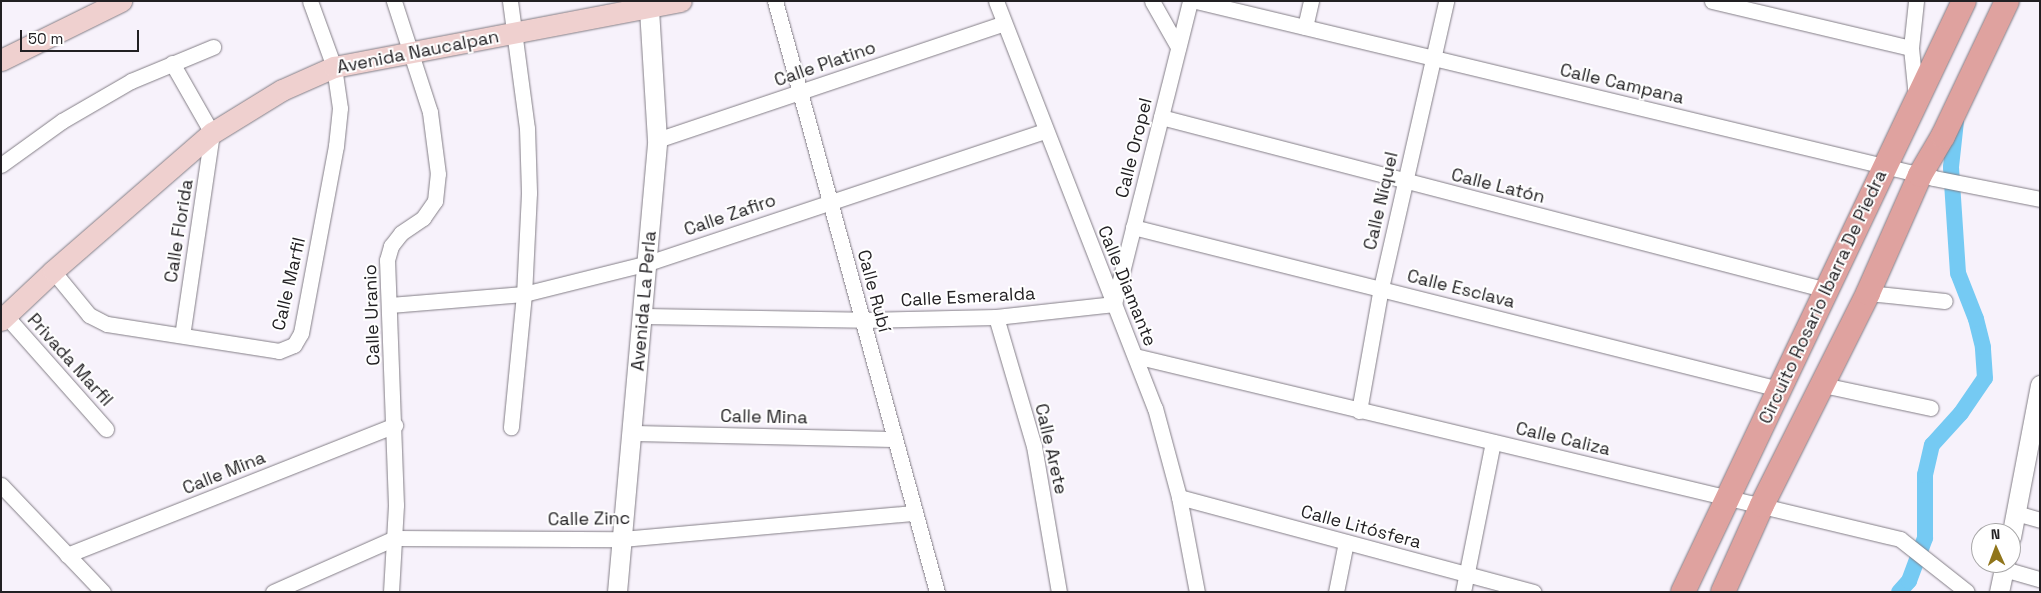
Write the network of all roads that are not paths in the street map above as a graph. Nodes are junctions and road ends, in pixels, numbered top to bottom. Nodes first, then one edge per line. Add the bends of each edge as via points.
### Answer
1 (121, 1) edge
2 (310, 1) edge
3 (394, 1) edge
4 (510, 1) edge
5 (681, 1) edge
6 (774, 1) edge
7 (996, 1) edge
8 (1152, 1) edge
9 (1190, 1) edge
10 (1196, 1) edge
11 (1311, 1) edge
12 (1446, 1) edge
13 (1712, 1) edge
14 (1916, 1) edge
15 (1964, 1) edge
16 (2007, 1) edge
17 (625, 7) edge
18 (649, 10) junction
19 (1004, 23) junction
20 (1305, 27) junction
21 (515, 34) junction
22 (213, 47) dead end
23 (1178, 47) junction
24 (1911, 48) junction
25 (412, 51) junction
26 (1432, 58) junction
27 (1, 60) edge
28 (172, 63) junction
29 (334, 67) junction
30 (800, 93) junction
31 (1916, 101) junction
32 (1161, 116) junction
33 (1045, 130) junction
34 (212, 133) junction
35 (657, 140) junction
36 (1, 165) edge
37 (1885, 166) junction
38 (1927, 176) junction
39 (1405, 182) junction
40 (2040, 199) edge
41 (830, 201) junction
42 (1133, 227) junction
43 (648, 263) junction
44 (53, 271) junction
45 (1380, 288) junction
46 (1827, 290) junction
47 (1868, 293) junction
48 (524, 294) junction
49 (1945, 301) dead end
50 (1114, 304) junction
51 (390, 305) junction
52 (644, 316) junction
53 (996, 317) junction
54 (3, 318) edge
55 (863, 320) junction
56 (182, 335) junction
57 (1135, 356) junction
58 (1823, 385) junction
59 (2040, 385) edge
60 (1779, 389) junction
61 (1931, 408) dead end
62 (1359, 411) junction
63 (395, 426) junction
64 (511, 427) dead end
65 (106, 429) dead end
66 (632, 433) junction
67 (896, 439) junction
68 (1493, 442) junction
69 (1, 485) edge
70 (1728, 496) junction
71 (1179, 497) junction
72 (1762, 505) junction
73 (915, 513) junction
74 (2016, 514) junction
75 (2040, 520) edge
76 (2014, 523) edge
77 (395, 538) junction
78 (622, 539) junction
79 (1346, 542) junction
80 (67, 554) junction
81 (2021, 572) edge
82 (2003, 573) edge
83 (1466, 574) junction
84 (2040, 580) edge
85 (103, 592) edge
86 (273, 592) edge
87 (391, 592) edge
88 (617, 592) edge
89 (938, 592) edge
90 (1059, 592) edge
91 (1197, 592) edge
92 (1336, 592) edge
93 (1462, 592) edge
94 (1533, 592) edge
95 (1683, 592) edge
96 (1723, 592) edge
97 (1967, 592) edge
98 (1999, 592) edge

1 - 27 main road
2 - 29 street, Calle Marfil
3 - 25 street, Calle Uranio
4 - 21 street
5 - 18 main road, Avenida Naucalpan
6 - 30 street, Calle Rubí
7 - 19 street, Calle Diamante
8 - 23 street
9 - 23 street, Calle Oropel
10 - 20 street, Calle Campana
11 - 20 street
12 - 26 street, Calle Níquel
13 - 24 street
14 - 24 street
15 - 31 main road, Circuito Rosario Ibarra De Piedra
16 - 38 main road
17 - 18 main road, Avenida Naucalpan
17 - 21 main road, Avenida Naucalpan
18 - 35 street, Avenida La Perla
19 - 30 street, Calle Platino
19 - 33 street, Calle Diamante
20 - 26 street, Calle Campana
21 - 25 main road, Avenida Naucalpan
21 - 48 street via 526,128 529,193
22 - 28 street
23 - 32 street, Calle Oropel
24 - 31 street
25 - 29 main road, Avenida Naucalpan
25 - 51 street, Calle Uranio via 430,112 438,174 434,201 423,218 391,246 387,260
26 - 37 street, Calle Campana
26 - 39 street, Calle Níquel
28 - 34 street
28 - 36 street via 131,81 62,121
29 - 34 main road, Avenida Naucalpan via 282,90
29 - 56 street, Calle Marfil via 340,108 336,146 301,333 294,345 279,351
30 - 35 street, Calle Platino
30 - 41 street, Calle Rubí
31 - 37 main road, Circuito Rosario Ibarra De Piedra
32 - 39 street, Calle Latón
32 - 42 street, Calle Oropel
33 - 41 street, Calle Zafiro
33 - 50 street, Calle Diamante
34 - 44 main road, Avenida Naucalpan
34 - 56 street, Calle Florida
35 - 43 street, Avenida La Perla
37 - 38 street, Calle Campana
37 - 46 main road, Circuito Rosario Ibarra De Piedra
38 - 40 street, Calle Campana
38 - 47 main road
39 - 45 street, Calle Níquel
39 - 46 street, Calle Latón
41 - 43 street, Calle Zafiro
41 - 55 street, Calle Rubí
42 - 45 street, Calle Esclava
42 - 50 street, Calle Oropel
43 - 48 street, Calle Zafiro
43 - 52 street, Avenida La Perla
44 - 54 main road, Avenida Naucalpan
44 - 56 street, Calle Marfil via 89,314 107,324
45 - 60 street, Calle Esclava
45 - 62 street, Calle Níquel
46 - 60 main road, Circuito Rosario Ibarra De Piedra
47 - 49 street
47 - 58 main road
48 - 51 street, Calle Zafiro
48 - 64 street
50 - 53 street, Calle Esmeralda
50 - 57 street, Calle Diamante
51 - 63 street, Calle Uranio
52 - 55 street, Calle Esmeralda
52 - 66 street, Avenida La Perla
53 - 55 street, Calle Esmeralda
53 - 90 street, Calle Arete via 1034,446
54 - 65 street, Privada Marfil
55 - 67 street, Calle Rubí
57 - 62 street, Calle Caliza
57 - 71 street, Calle Diamante via 1155,408
58 - 61 street
58 - 72 main road
59 - 74 street
60 - 70 main road, Circuito Rosario Ibarra De Piedra
62 - 68 street, Calle Caliza
63 - 77 street, Calle Uranio
63 - 80 street, Calle Mina
66 - 67 street, Calle Mina
66 - 78 street, Avenida La Perla
67 - 73 street, Calle Rubí
68 - 70 street, Calle Caliza
68 - 83 street
69 - 80 street
70 - 72 street, Calle Caliza
70 - 95 main road, Circuito Rosario Ibarra De Piedra
71 - 79 street, Calle Litósfera
71 - 91 street, Calle Diamante
72 - 96 main road
72 - 97 street, Calle Caliza via 1900,539
73 - 78 street, Calle Zinc
73 - 89 street, Calle Rubí
74 - 75 street
74 - 76 street
77 - 78 street, Calle Zinc
77 - 86 street, Calle Zinc
77 - 87 street, Calle Uranio
78 - 88 street, Avenida La Perla
79 - 83 street, Calle Litósfera
79 - 92 street
80 - 85 street
81 - 84 street
82 - 98 street
83 - 93 street
83 - 94 street, Calle Litósfera

